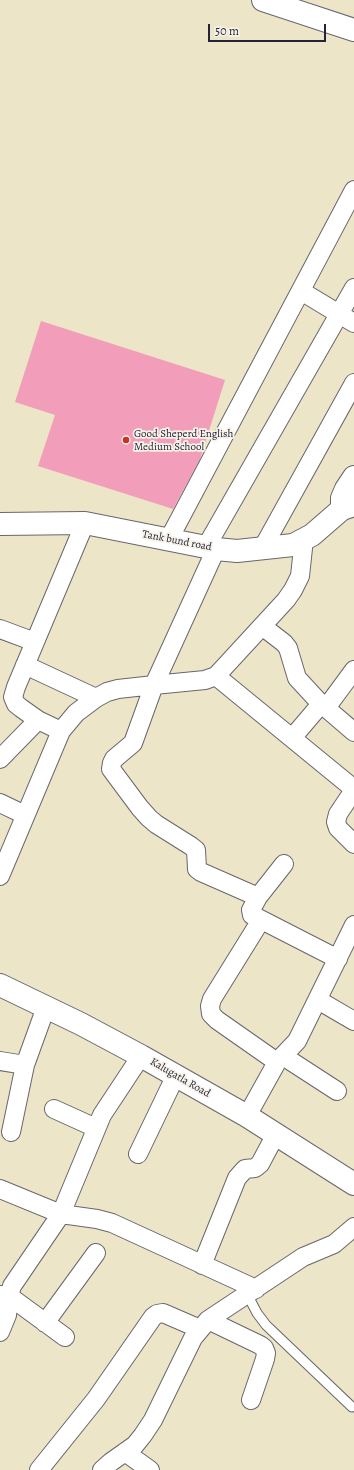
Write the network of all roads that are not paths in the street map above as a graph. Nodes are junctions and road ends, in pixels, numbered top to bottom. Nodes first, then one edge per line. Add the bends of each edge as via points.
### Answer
1 (263, 0) edge
2 (354, 30) edge
3 (354, 190) edge
4 (354, 288) edge
5 (301, 292) junction
6 (347, 318) edge
7 (354, 383) edge
8 (354, 477) edge
9 (350, 510) edge
10 (85, 523) junction
11 (0, 524) edge
12 (169, 539) junction
13 (304, 539) junction
14 (211, 548) junction
15 (262, 549) junction
16 (262, 626) junction
17 (0, 629) edge
18 (35, 642) junction
19 (25, 665) junction
20 (354, 670) edge
21 (216, 676) junction
22 (154, 685) junction
23 (96, 698) junction
24 (324, 706) junction
25 (38, 720) junction
26 (61, 731) junction
27 (354, 732) edge
28 (292, 738) junction
29 (0, 759) edge
30 (354, 789) edge
31 (0, 803) edge
32 (25, 815) junction
33 (354, 844) edge
34 (284, 864) dead end
35 (0, 876) edge
36 (258, 897) junction
37 (261, 920) junction
38 (354, 926) edge
39 (338, 959) junction
40 (0, 985) edge
41 (318, 1000) junction
42 (46, 1007) junction
43 (354, 1021) edge
44 (141, 1056) junction
45 (280, 1059) junction
46 (0, 1061) edge
47 (25, 1066) junction
48 (176, 1076) junction
49 (337, 1091) dead end
50 (54, 1109) dead end
51 (247, 1116) junction
52 (96, 1128) junction
53 (11, 1132) dead end
54 (276, 1134) junction
55 (138, 1154) dead end
56 (354, 1184) edge
57 (0, 1189) edge
58 (61, 1214) junction
59 (354, 1227) edge
60 (96, 1253) dead end
61 (202, 1265) junction
62 (252, 1292) junction
63 (4, 1296) edge
64 (45, 1323) junction
65 (204, 1325) junction
66 (0, 1332) edge
67 (65, 1337) dead end
68 (251, 1400) dead end
69 (352, 1407) dead end
70 (125, 1452) junction
71 (39, 1470) edge
72 (102, 1470) edge
73 (150, 1470) edge

1 - 2 street
3 - 5 street
4 - 6 street
5 - 6 street
5 - 12 street
6 - 14 street
7 - 15 street
8 - 9 street via 344,493
9 - 13 street, Tank bund road
10 - 11 street, Tank bund road
10 - 12 street, Tank bund road
10 - 18 street
12 - 14 street, Tank bund road
13 - 15 street, Tank bund road via 292,545
13 - 16 street via 300,576 286,600
14 - 15 street, Tank bund road via 238,551
14 - 22 street
16 - 21 street
16 - 24 street via 288,648 297,678
17 - 18 street
18 - 19 street
19 - 23 street
19 - 25 street via 13,697 16,704
20 - 24 street
21 - 22 street via 205,680
21 - 28 street
22 - 23 street via 118,689
22 - 36 street via 133,743 114,758 111,769 149,818 196,850 197,869
23 - 26 street via 76,713
24 - 27 street
24 - 28 street
25 - 26 street
25 - 29 street
26 - 32 street
28 - 30 street
30 - 33 street via 338,814 336,822 338,828
31 - 32 street
32 - 35 street
34 - 36 street
36 - 37 street via 250,910 252,915
37 - 39 street
37 - 45 street via 212,999 211,1014
38 - 39 street
39 - 41 street
40 - 42 street, Kalugatla Road
41 - 43 street
41 - 45 street via 297,1041
42 - 44 street, Kalugatla Road
42 - 47 street
44 - 48 street, Kalugatla Road
44 - 52 street via 109,1103
45 - 49 street
45 - 51 street
46 - 47 street
47 - 53 street
48 - 51 street, Kalugatla Road
48 - 55 street
50 - 52 street
51 - 54 street, Kalugatla Road
52 - 58 street
54 - 56 street, Kalugatla Road
54 - 61 street via 260,1164 255,1168 244,1169 237,1178
57 - 58 street
58 - 61 street via 112,1223
58 - 63 street
59 - 62 street via 334,1244 303,1257
60 - 64 street
61 - 62 street
62 - 65 street
62 - 69 lane via 257,1313 266,1325
63 - 64 street
63 - 66 street via 7,1315
64 - 67 street
65 - 68 street via 264,1348 265,1359
65 - 70 street via 193,1338 153,1420 135,1445
65 - 71 street via 164,1313 153,1317 96,1399
70 - 72 street
70 - 73 street

